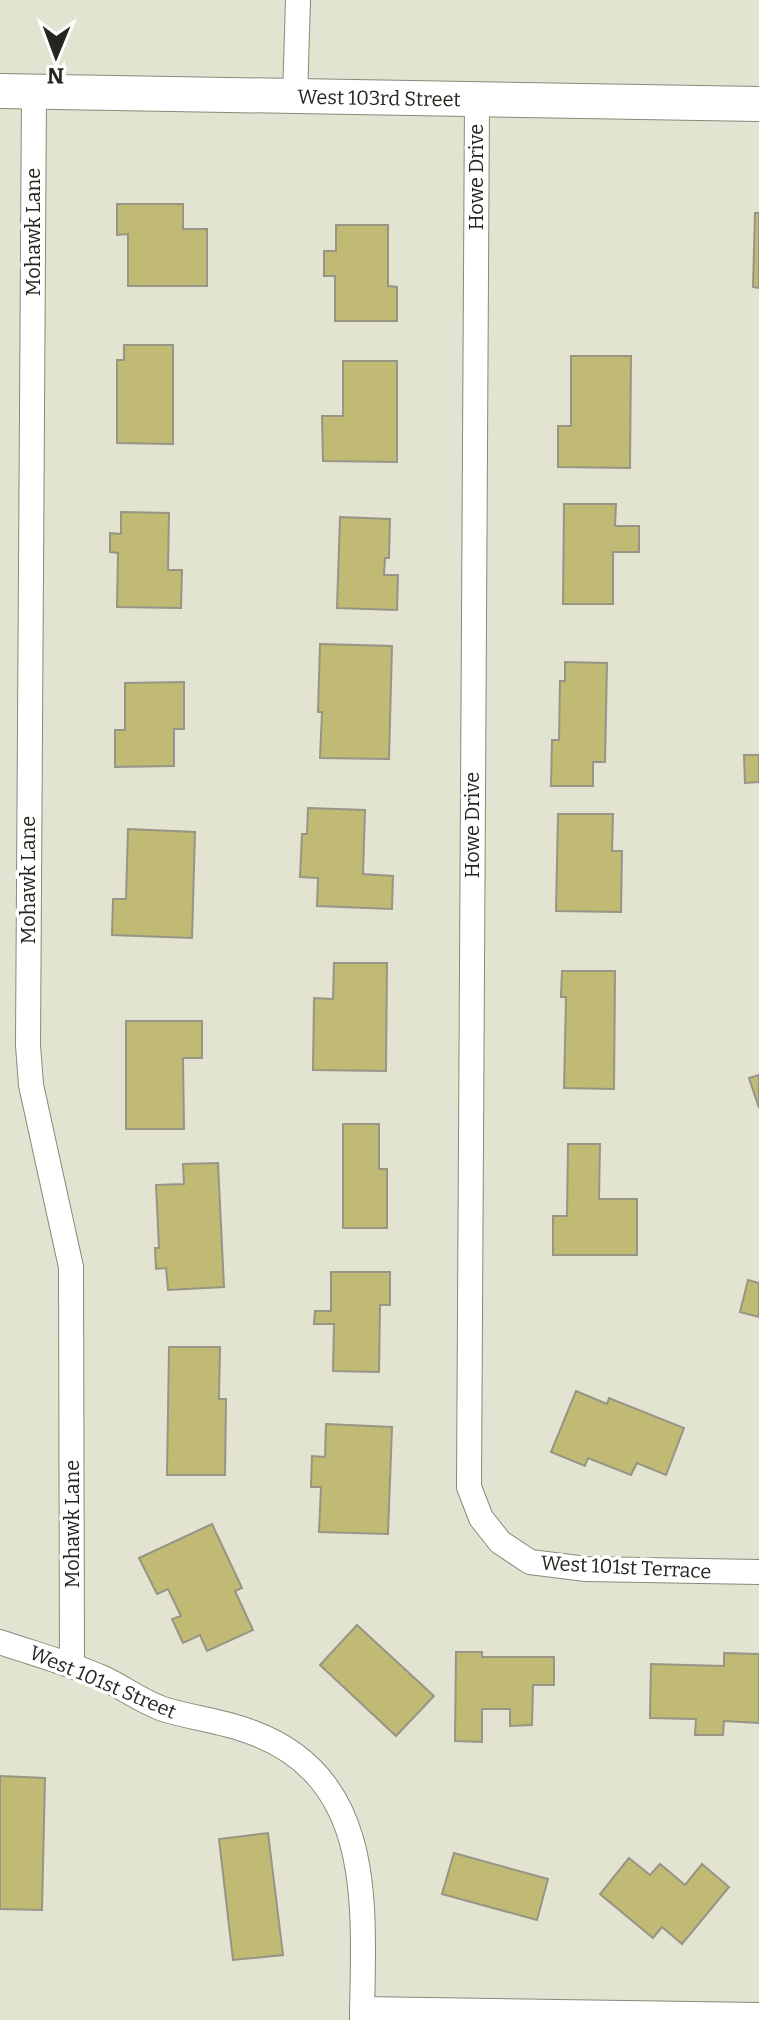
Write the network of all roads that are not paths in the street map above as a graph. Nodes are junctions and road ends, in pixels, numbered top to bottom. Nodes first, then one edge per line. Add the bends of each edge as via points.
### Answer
1 (298, 0) edge
2 (0, 91) edge
3 (34, 92) junction
4 (295, 97) junction
5 (477, 100) junction
6 (759, 104) edge
7 (500, 1542) joint
8 (759, 1572) edge
9 (0, 1642) edge
10 (72, 1664) junction
11 (362, 2014) edge
12 (759, 2015) edge

1 - 4 street
2 - 3 main road, West 103rd Street
3 - 4 main road, West 103rd Street
3 - 10 street, Mohawk Lane via 28,1045 31,1085 71,1267
4 - 5 main road, West 103rd Street
5 - 6 main road, West 103rd Street
5 - 7 street, Howe Drive via 469,1487 481,1518
7 - 8 street, West 101st Terrace via 530,1562 586,1569
9 - 10 street, West 101st Street
10 - 11 street, West 101st Street via 158,1707 252,1732 315,1773 347,1821 355,1848 363,1905
11 - 12 street, West 101st Street

